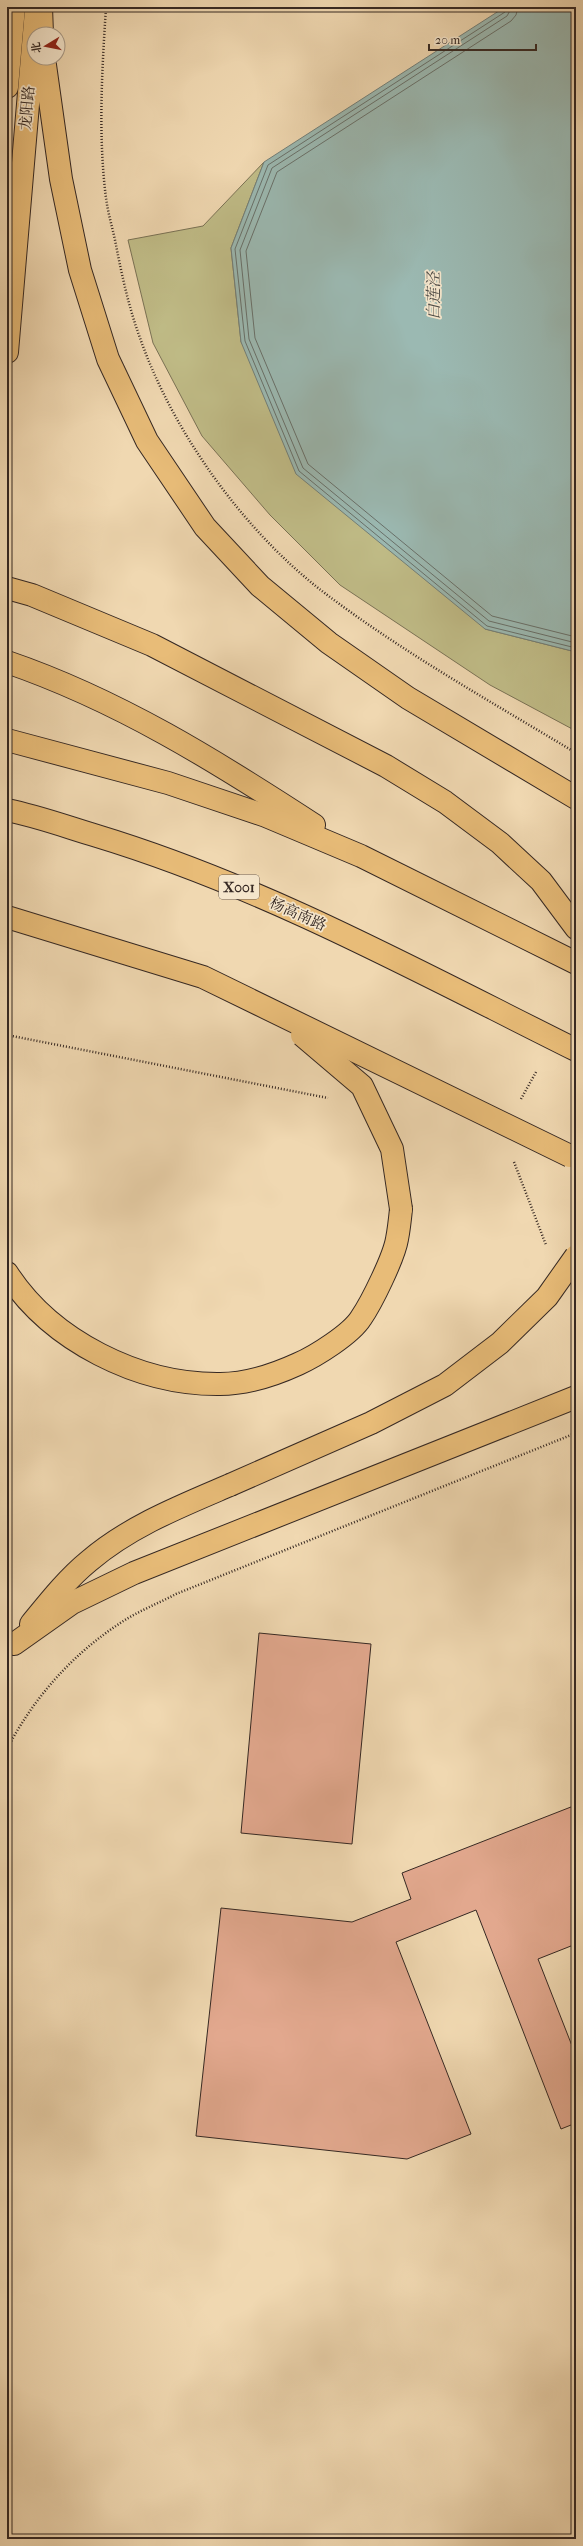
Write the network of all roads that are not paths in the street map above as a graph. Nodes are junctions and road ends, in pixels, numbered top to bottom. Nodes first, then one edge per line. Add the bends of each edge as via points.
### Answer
1 (14, 7) edge
2 (36, 7) edge
3 (41, 7) edge
4 (42, 26) edge
5 (45, 66) edge
6 (7, 87) edge
7 (7, 352) edge
8 (7, 588) edge
9 (7, 662) edge
10 (7, 740) edge
11 (576, 798) edge
12 (7, 810) edge
13 (361, 856) junction
14 (7, 917) edge
15 (576, 928) edge
16 (576, 963) edge
17 (203, 977) junction
18 (576, 1050) edge
19 (573, 1157) edge
20 (576, 1256) edge
21 (7, 1272) edge
22 (576, 1397) edge
23 (11, 1650) edge

1 - 6 main road
2 - 7 main road, 龙阳路
3 - 4 main road
5 - 11 main road via 61,179 80,270 108,359 146,441 205,527 260,586 329,643 408,698
8 - 15 main road via 32,595 152,645 386,766 445,802 500,844 541,881
9 - 13 main road via 43,674 132,714 226,767
10 - 13 main road via 168,783 266,816
12 - 18 main road, 杨高南路 / X001 via 135,848 214,876 330,928
13 - 16 main road
14 - 17 main road, bridge
17 - 19 main road, bridge
17 - 21 main road, bridge via 308,1039 362,1086 392,1149 401,1209 397,1240 361,1319 318,1355 268,1377 221,1384 176,1381 130,1369 76,1340 36,1310
20 - 23 main road, bridge via 547,1297 500,1343 445,1385 371,1423 174,1509 130,1532 89,1561 52,1598
22 - 23 main road via 134,1573 72,1603

